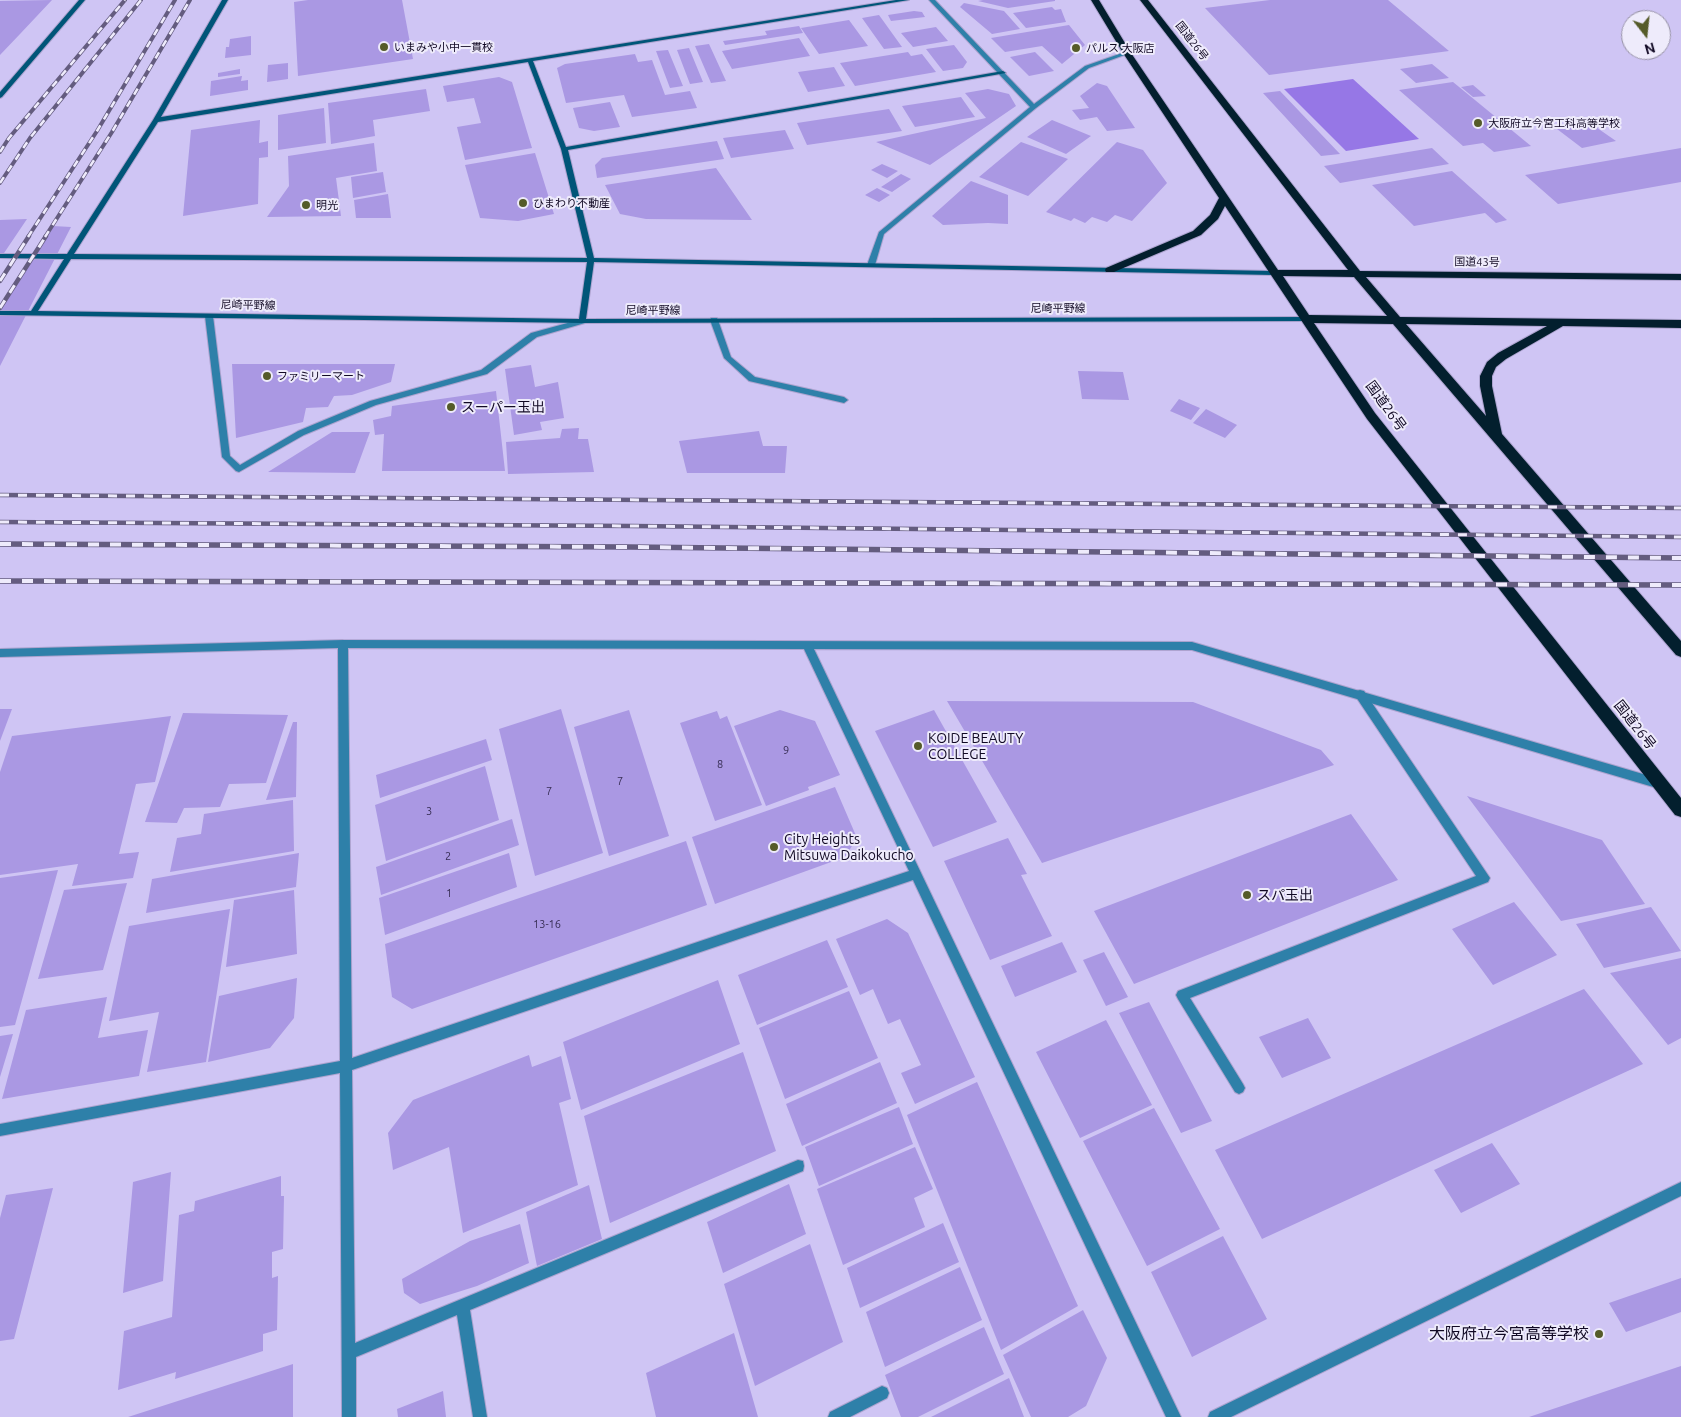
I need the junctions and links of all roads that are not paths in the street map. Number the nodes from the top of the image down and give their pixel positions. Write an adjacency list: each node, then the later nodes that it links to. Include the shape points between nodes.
1 (82, 0): 10 (street)
2 (225, 0): 12 (street)
3 (906, 0): 8 (street)
4 (932, 0): 9 (street)
5 (1095, 0): 7 (highway, 国道26号)
6 (1144, 0): 21 (highway, 国道26号)
7 (1127, 53): 11 (street, via 1087,67); 14 (highway, 国道26号)
8 (530, 60): 12 (street); 13 (street)
9 (1003, 73): 11 (street); 13 (street)
10 (0, 96)
11 (1034, 107): 18 (street, via 881,233)
12 (156, 120): 16 (street)
13 (564, 149): 17 (street)
14 (1224, 198): 19 (highway, via 1214,217 1198,233); 20 (highway, 国道26号)
15 (0, 256): 16 (street)
16 (71, 256): 17 (street); 24 (street)
17 (591, 260): 18 (street); 29 (street)
18 (871, 265): 19 (street)
19 (1110, 270): 20 (street)
20 (1274, 273): 21 (highway, 国道43号); 26 (highway, 国道26号)
21 (1356, 273): 22 (highway, 国道43号); 28 (highway, 国道26号)
22 (1681, 277)
23 (0, 313): 24 (street, 尼崎平野線)
24 (33, 313): 25 (street, 尼崎平野線)
25 (210, 316): 29 (street, 尼崎平野線); 29 (street, via 226,458 239,469 301,433 373,403 484,372 534,335)
26 (1306, 319): 27 (street, 尼崎平野線); 28 (highway); 39 (highway, 国道26号, via 1371,416)
27 (714, 320): 29 (street, 尼崎平野線); 32 (street, via 728,358 752,379)
28 (1396, 320): 30 (highway); 33 (highway, 国道26号)
29 (582, 321)
30 (1560, 322): 31 (highway); 33 (highway, via 1491,365 1486,386)
31 (1681, 324)
32 (844, 400)
33 (1496, 436): 36 (highway, 国道26号)
34 (343, 644): 35 (street); 37 (street); 42 (street)
35 (807, 645): 38 (street, via 1192,646); 41 (street)
36 (1681, 651)
37 (0, 653)
38 (1360, 694): 39 (street); 43 (street, via 1484,878 1182,995)
39 (1661, 784): 40 (highway, 国道26号)
40 (1681, 810)
41 (917, 874): 42 (street); 53 (street)
42 (347, 1066): 44 (street); 48 (street)
43 (1239, 1088)
44 (0, 1130)
45 (798, 1166): 47 (street)
46 (1681, 1189): 54 (street)
47 (462, 1306): 48 (street); 51 (street)
48 (349, 1353): 50 (street)
49 (882, 1393): 52 (street)
50 (349, 1417)
51 (480, 1417)
52 (835, 1417)
53 (1174, 1417)
54 (1215, 1417)

